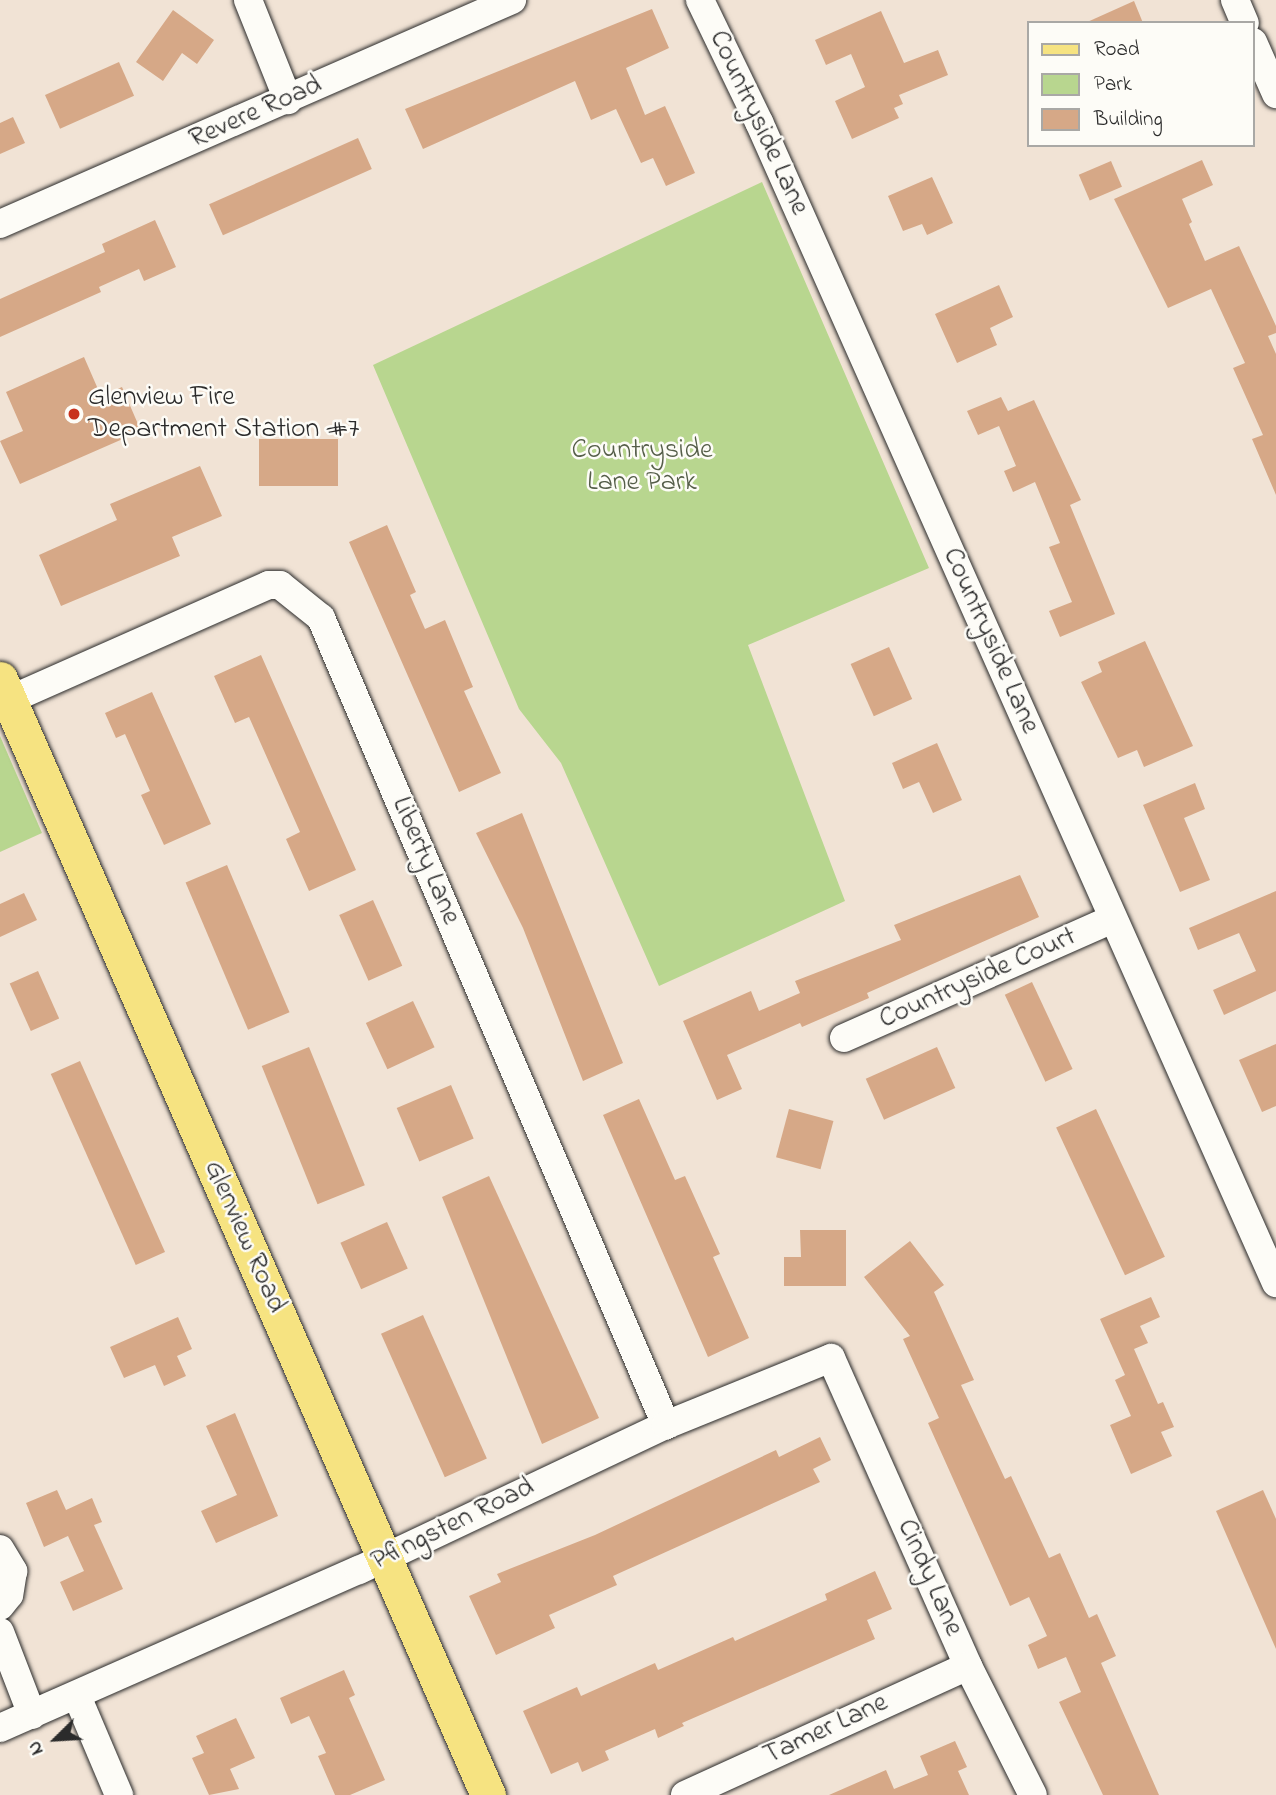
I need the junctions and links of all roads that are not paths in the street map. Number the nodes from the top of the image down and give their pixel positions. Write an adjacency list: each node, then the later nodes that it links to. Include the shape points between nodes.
1 (248, 0): 8 (street)
2 (512, 0): 8 (street, Revere Road)
3 (700, 0): 11 (street, Countryside Lane, via 759,122)
4 (1234, 0): 5 (street)
5 (1244, 21)
6 (1255, 47): 7 (street)
7 (1276, 94)
8 (288, 100): 9 (street, Revere Road)
9 (0, 224)
10 (5, 690): 15 (street, Liberty Lane, via 269,584 280,584 321,618); 17 (main road, Glenview Road)
11 (1113, 919): 12 (street, Countryside Court); 13 (street, Countryside Lane)
12 (844, 1038)
13 (1276, 1283)
14 (831, 1358): 15 (street, Pfingsten Road); 20 (street, Cindy Lane)
15 (666, 1425): 17 (street, Pfingsten Road)
16 (0, 1549): 18 (street, via 13,1571 9,1595)
17 (384, 1557): 21 (street, Pfingsten Road); 25 (main road, Glenview Road)
18 (0, 1606)
19 (0, 1632): 22 (street)
20 (968, 1665): 26 (street, Tamer Lane); 27 (street, Cindy Lane)
21 (77, 1696): 22 (street, Pfingsten Road); 24 (street)
22 (32, 1715): 23 (street, Pfingsten Road)
23 (0, 1728)
24 (119, 1795)
25 (488, 1795)
26 (685, 1795)
27 (1033, 1795)

